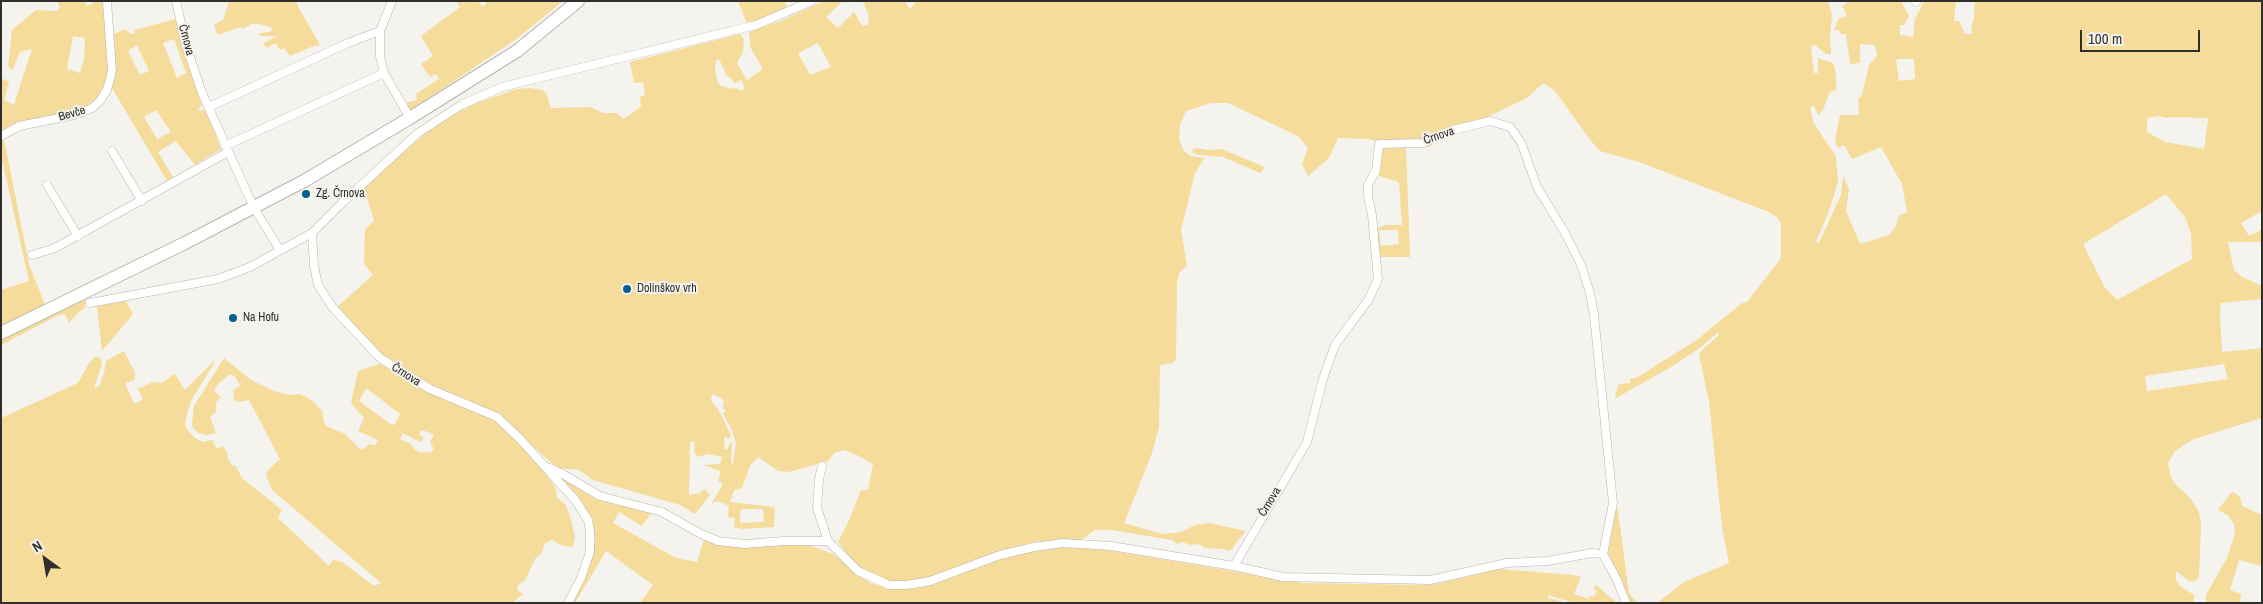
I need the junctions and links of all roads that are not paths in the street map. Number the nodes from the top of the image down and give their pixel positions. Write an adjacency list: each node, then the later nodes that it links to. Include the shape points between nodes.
1 (107, 1): 10 (street, Bevče, via 112,71 100,101 74,115 19,126)
2 (176, 1): 8 (street, Črnova, via 186,44)
3 (392, 1): 6 (street)
4 (578, 1): 9 (main road, via 517,50)
5 (812, 1): 16 (street, via 756,25 502,87 461,105 418,133)
6 (380, 31): 7 (street); 8 (street, via 348,42)
7 (384, 73): 9 (street); 11 (street)
8 (209, 107): 11 (street, Črnova)
9 (410, 118): 15 (main road)
10 (1, 136)
11 (227, 149): 14 (street); 15 (street, Črnova)
12 (112, 151): 14 (street)
13 (47, 185): 17 (street)
14 (142, 201): 17 (street)
15 (254, 208): 18 (street, Črnova); 21 (main road)
16 (312, 233): 18 (street); 23 (street, Črnova, via 318,286 333,308 380,358 430,389 490,413 508,426)
17 (78, 236): 19 (street, via 55,248)
18 (280, 250): 20 (street, via 250,267 218,279)
19 (32, 254)
20 (90, 303)
21 (1, 333)
22 (822, 466): 24 (street, via 817,508)
23 (547, 468): 24 (street, via 600,496 662,512 699,534 718,541 745,544); 27 (street, Črnova, via 576,501 588,520 590,532 587,564)
24 (828, 541): 26 (street, via 858,572 889,585 930,581 1000,555 1063,543 1111,546)
25 (1603, 554): 26 (street, via 1507,563 1430,580 1284,577); 26 (street, Črnova, via 1613,503 1590,293 1581,265 1537,186 1521,142 1510,127 1490,121 1453,130 1423,143 1378,144 1376,170 1368,185 1378,279 1369,298 1335,345 1307,442); 28 (street)
26 (1234, 566)
27 (568, 603)
28 (1626, 603)

